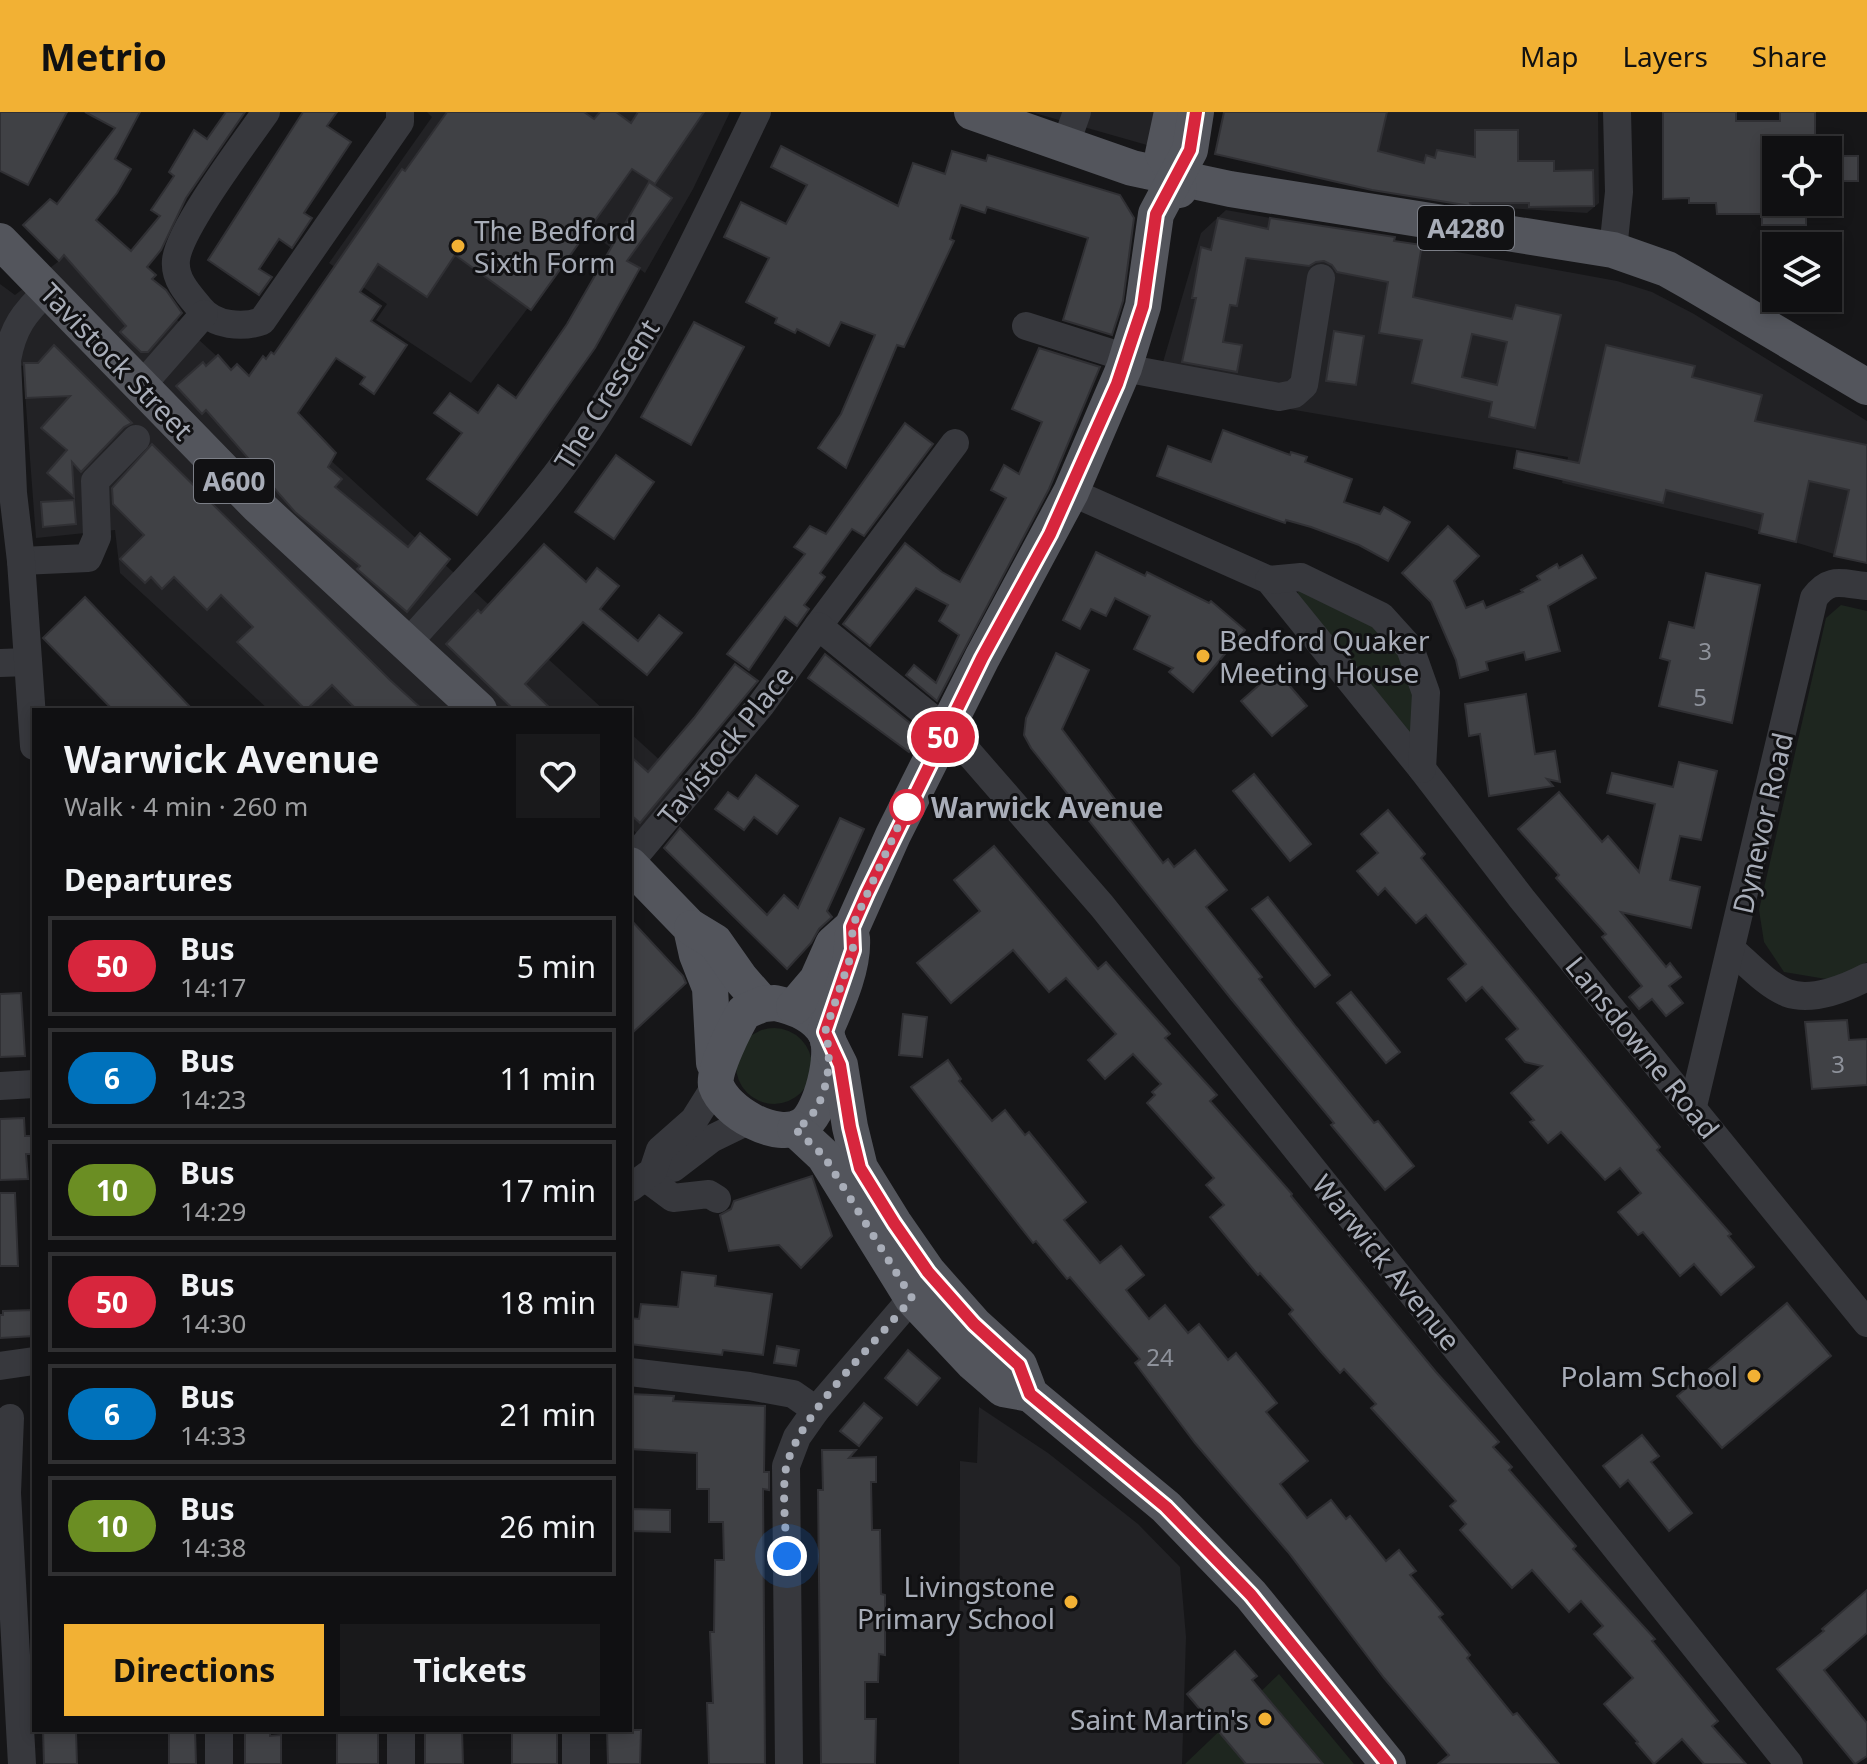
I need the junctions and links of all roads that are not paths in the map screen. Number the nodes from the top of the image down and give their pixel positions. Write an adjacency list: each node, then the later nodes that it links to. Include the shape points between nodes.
1 (266, 112): 15 (street, via 182,237 175,262 180,284)
2 (400, 112): 15 (street, via 400,122 262,321 229,324)
3 (757, 112): 28 (street, The Crescent, via 654,319 592,424 533,504)
4 (972, 112): 9 (main road, A4280)
5 (1077, 112): 9 (street)
6 (1172, 112): 10 (main road, via 1163,154)
7 (1196, 112): 10 (main road, via 1190,150)
8 (1617, 112): 12 (street, via 1619,192)
9 (1065, 146): 10 (main road, A4280)
10 (1177, 177): 12 (main road, A4280); 17 (main road, via 1156,214 1143,306)
11 (0, 241): 14 (main road, Tavistock Street / A600)
12 (1613, 250): 19 (main road, A4280, via 1667,269)
13 (1321, 278): 17 (street, via 1304,385 1294,394 1279,397)
14 (48, 290): 18 (main road, Tavistock Street / A600); 23 (street, via 23,314 11,340)
15 (204, 314): 18 (street)
16 (1026, 326): 17 (street)
17 (1125, 363): 22 (main road)
18 (142, 385): 28 (main road, Tavistock Street / A600, via 257,505)
19 (1867, 387)
20 (136, 439): 24 (street, via 95,481 97,537 88,558)
21 (955, 443): 27 (street, Tavistock Place)
22 (1071, 492): 25 (street, Lansdowne Road); 33 (main road)
23 (7, 493): 24 (street)
24 (21, 561): 29 (street)
25 (1269, 580): 34 (street, Lansdowne Road); 34 (street, Lansdowne Road, via 1301,577 1381,616 1410,648 1426,693)
26 (1867, 586): 39 (street, Dynevor Road, via 1831,583 1814,598)
27 (818, 626): 33 (street); 35 (street, Tavistock Place, via 761,705)
28 (408, 643): 31 (main road, Tavistock Street / A600)
29 (28, 662): 30 (street); 32 (street)
30 (0, 663)
31 (477, 708)
32 (32, 718)
33 (947, 729): 37 (main road); 68 (street, Warwick Avenue, via 1102,906)
34 (1422, 769): 46 (street, Lansdowne Road)
35 (632, 862)
36 (632, 866): 38 (main road)
37 (852, 927): 41 (main road, via 833,944 817,980); 42 (main road, via 853,950)
38 (691, 928): 41 (main road, via 715,942 741,979); 43 (main road, via 710,988)
39 (1732, 950): 40 (street, via 1789,994 1825,994); 46 (street, Dynevor Road)
40 (1867, 977)
41 (778, 1006): 42 (main road, via 812,1018); 43 (main road, via 744,1012)
42 (827, 1036): 48 (main road, via 826,1076 818,1107); 56 (main road, via 840,1065 860,1168 928,1272 1019,1365)
43 (716, 1079): 47 (main road, via 729,1106); 49 (street, via 694,1120 660,1150)
44 (32, 1084): 45 (street)
45 (0, 1086)
46 (1693, 1106): 52 (street, Lansdowne Road)
47 (748, 1121): 48 (main road); 49 (street, via 711,1139 673,1168)
48 (795, 1129): 51 (main road, via 824,1156)
49 (643, 1179): 50 (street, via 673,1198 709,1194)
50 (717, 1199)
51 (912, 1298): 56 (main road, via 1003,1389); 57 (street)
52 (1867, 1323)
53 (32, 1361): 54 (street)
54 (0, 1366)
55 (632, 1372): 57 (street, via 793,1394)
56 (1030, 1394): 67 (main road, via 1177,1518 1251,1595)
57 (816, 1410): 66 (street, via 786,1466)
58 (7, 1432): 62 (street)
59 (219, 1732): 63 (street)
60 (401, 1732): 64 (street)
61 (576, 1732): 65 (street)
62 (22, 1764)
63 (219, 1764)
64 (401, 1764)
65 (576, 1764)
66 (789, 1764)
67 (1388, 1764)
68 (1789, 1764)

